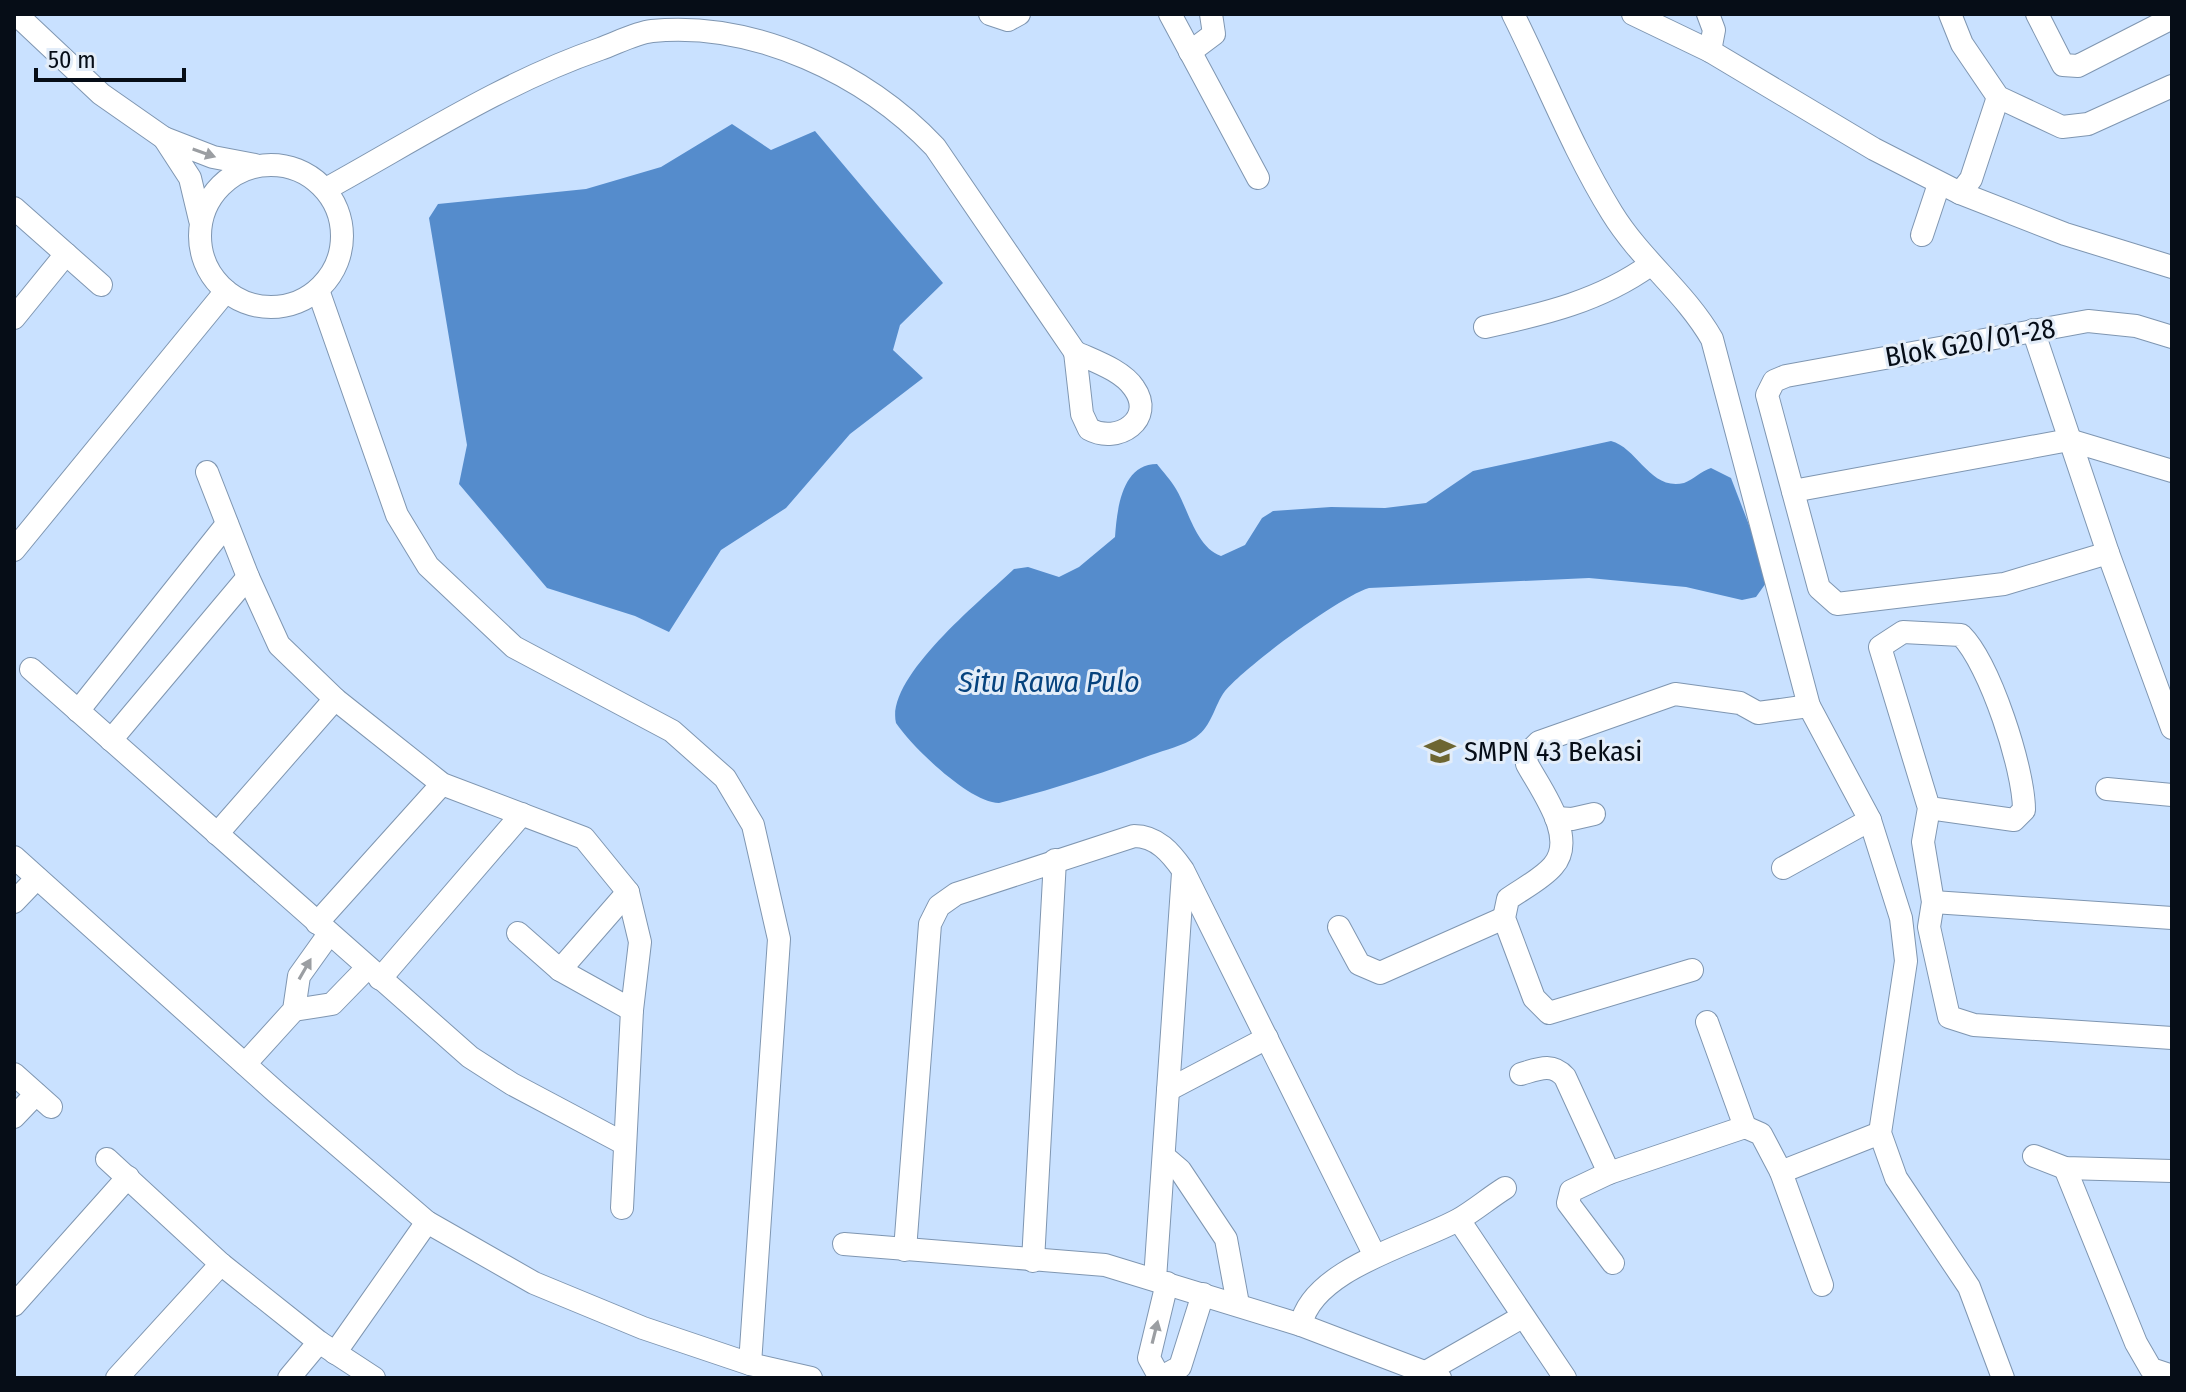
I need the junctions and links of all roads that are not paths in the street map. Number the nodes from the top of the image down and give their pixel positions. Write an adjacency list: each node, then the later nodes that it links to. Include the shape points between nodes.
1 (16, 14): 17 (street, via 101,94)
2 (990, 14): 3 (street, via 1008,20)
3 (1019, 14)
4 (1170, 14): 14 (street)
5 (1211, 14): 14 (street, via 1214,34)
6 (1513, 14): 27 (street, via 1587,170)
7 (1633, 14): 13 (street)
8 (1708, 14): 13 (street, via 1714,30)
9 (1950, 14): 16 (street, via 1962,44)
10 (2037, 14): 11 (street, via 2063,65 2078,66)
11 (2172, 18)
12 (646, 23): 21 (street, via 552,65); 36 (street, via 749,40 821,63 913,123 935,147)
13 (1710, 51): 20 (street)
14 (1190, 52): 19 (street)
15 (2172, 86): 16 (street, via 2077,126 2062,127)
16 (1998, 97): 22 (street, via 1971,179)
17 (164, 138): 18 (street, one-way to 18, via 213,157); 24 (street, via 190,178)
18 (256, 165): 21 (street, via 282,164 306,173); 24 (street, via 231,175 211,194)
19 (1258, 178)
20 (1939, 184): 22 (street); 25 (street)
21 (326, 189): 30 (street, via 343,230 333,273)
22 (1960, 193): 28 (street, via 2065,234)
23 (14, 208): 26 (street)
24 (200, 220): 31 (street, via 200,246 209,271)
25 (1922, 235)
26 (66, 254): 29 (street); 32 (street)
27 (1650, 265): 33 (street, via 1590,299); 47 (street, via 1694,310 1712,339)
28 (2172, 267)
29 (101, 285)
30 (318, 290): 31 (street, via 282,307 262,307); 115 (street, via 397,515 428,566 514,647 672,731 725,778 753,825 779,939)
31 (226, 291): 42 (street)
32 (14, 318)
33 (1485, 327)
34 (2033, 330): 35 (street, Blok G20/01-28, via 2102,320); 37 (street); 40 (street, Blok G20/01-28, via 1786,376 1771,386 1766,401)
35 (2172, 337)
36 (1075, 352)
37 (2069, 440): 38 (street); 40 (street); 43 (street)
38 (2172, 471)
39 (207, 472): 41 (street)
40 (1793, 491): 43 (street, via 1819,588 1841,604 2004,584)
41 (227, 524): 44 (street); 48 (street)
42 (14, 550)
43 (2108, 553): 49 (street)
44 (248, 577): 46 (street, via 279,645); 50 (street)
45 (31, 669): 48 (street)
46 (335, 699): 51 (street); 59 (street)
47 (1809, 706): 57 (street, via 1758,713 1740,703 1675,694 1539,742 1526,755 1527,764); 58 (street)
48 (78, 711): 50 (street)
49 (2171, 720)
50 (111, 740): 59 (street)
51 (442, 784): 55 (street); 71 (street)
52 (2107, 789): 53 (street)
53 (2172, 795)
54 (1929, 808): 54 (street, via 1880,647 1903,632 1961,635 1973,647 2024,787 2024,810 2014,820); 67 (street, via 1923,842)
55 (522, 814): 65 (street, via 584,838); 75 (street)
56 (1594, 814): 57 (street)
57 (1556, 818): 68 (street, via 1562,845 1555,865 1508,899)
58 (1870, 820): 62 (street); 87 (street, via 1901,918 1906,961)
59 (217, 834): 71 (street)
60 (14, 857): 64 (street)
61 (1055, 860): 63 (street, via 1143,836 1173,855); 102 (street, via 950,897 930,924); 104 (street)
62 (1783, 868)
63 (1183, 870): 79 (street); 84 (street)
64 (37, 878): 66 (street); 81 (street)
65 (628, 892): 73 (street); 77 (street, via 640,942)
66 (14, 902)
67 (1933, 902): 69 (street); 80 (street, via 1929,927 1949,1017 1974,1025)
68 (1504, 918): 70 (street, via 1380,973 1359,964); 74 (street, via 1534,998 1549,1013)
69 (2172, 918)
70 (1339, 927)
71 (323, 928): 75 (street); 76 (street, one-way to 71, via 299,976)
72 (518, 933): 73 (street)
73 (560, 970): 77 (street)
74 (1692, 970)
75 (373, 974): 76 (street, via 332,1004); 88 (street, via 490,1071)
76 (294, 1010): 81 (street)
77 (632, 1010): 88 (street)
78 (1707, 1022): 86 (street)
79 (1267, 1038): 84 (street); 103 (street)
80 (2172, 1038)
81 (245, 1064): 100 (street)
82 (14, 1074): 85 (street, via 44,1101)
83 (1521, 1074): 95 (street, via 1545,1067 1560,1071)
84 (1168, 1090): 90 (street)
85 (14, 1117)
86 (1745, 1127): 94 (street, via 1761,1134); 95 (street)
87 (1880, 1133): 94 (street); 124 (street, via 1896,1178 1969,1287)
88 (625, 1144): 98 (street)
89 (2034, 1156): 92 (street)
90 (1166, 1158): 107 (street); 110 (street, via 1180,1170 1226,1239)
91 (107, 1159): 96 (street)
92 (2065, 1168): 93 (street); 117 (street, via 2136,1343 2151,1369)
93 (2172, 1171)
94 (1781, 1172): 108 (street)
95 (1609, 1173): 105 (street, via 1567,1197)
96 (128, 1177): 106 (street); 111 (street)
97 (1505, 1188): 99 (street)
98 (622, 1208)
99 (1459, 1220): 103 (street); 112 (street)
100 (427, 1222): 114 (street); 115 (street, via 534,1283)
101 (844, 1244): 102 (street)
102 (905, 1250): 104 (street)
103 (1375, 1256): 113 (street, via 1320,1291)
104 (1033, 1261): 107 (street, via 1105,1265)
105 (1613, 1263)
106 (221, 1264): 114 (street); 118 (street)
107 (1161, 1281): 109 (street); 122 (street, one-way to 107, via 1149,1358)
108 (1822, 1285)
109 (1203, 1294): 110 (street); 122 (street, via 1180,1367)
110 (1238, 1304): 113 (street)
111 (14, 1305)
112 (1522, 1317): 116 (street); 123 (street)
113 (1301, 1325): 116 (street)
114 (327, 1348): 119 (street); 120 (street)
115 (750, 1364): 121 (street)
116 (1433, 1375)
117 (2172, 1376)
118 (117, 1378)
119 (289, 1378)
120 (374, 1378)
121 (811, 1378)
122 (1160, 1378)
123 (1565, 1378)
124 (2003, 1378)

